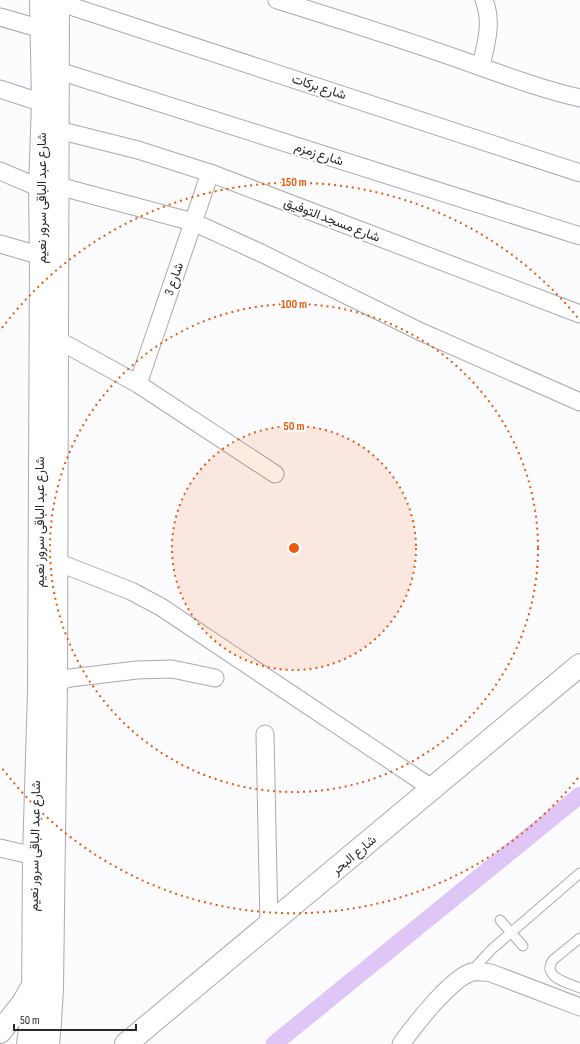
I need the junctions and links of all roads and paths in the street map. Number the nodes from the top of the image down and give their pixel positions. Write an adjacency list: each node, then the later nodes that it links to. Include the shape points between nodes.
1 (277, 0): 6 (street)
2 (484, 0): 6 (street, via 489,25)
3 (53, 1): 5 (street, شارع عبد الباقى سرور نعيم); 14 (street, شارع بركات)
4 (0, 17): 5 (street)
5 (50, 31): 7 (street, شارع عبد الباقى سرور نعيم); 10 (street, شارع عبد الباقى سرور نعيم)
6 (481, 66): 9 (street)
7 (59, 71): 10 (street, شارع عبد الباقى سرور نعيم); 17 (street, شارع زمزم)
8 (0, 89): 10 (street)
9 (580, 98)
10 (51, 106): 11 (street, شارع عبد الباقى سرور نعيم); 15 (street, شارع عبد الباقى سرور نعيم)
11 (58, 130): 13 (street, شارع مسجد التوفيق, via 138,150); 15 (street, شارع عبد الباقى سرور نعيم)
12 (0, 171): 15 (street)
13 (210, 173): 16 (street, شارع 3); 20 (street, شارع مسجد التوفيق)
14 (580, 173)
15 (49, 187): 16 (street); 19 (street, شارع عبد الباقى سرور نعيم)
16 (193, 222): 22 (street, شارع 3); 23 (street, via 419,331)
17 (580, 236)
18 (0, 244): 19 (street)
19 (50, 258): 21 (street, شارع عبد الباقى سرور نعيم); 32 (street, شارع عبد الباقى سرور نعيم)
20 (580, 314)
21 (58, 340): 22 (street); 25 (street, شارع عبد الباقى سرور نعيم)
22 (138, 384): 24 (street)
23 (580, 402)
24 (275, 474)
25 (57, 562): 28 (street, شارع عبد الباقى سرور نعيم); 30 (street, via 131,591 161,607)
26 (580, 665): 30 (street, شارع البحر)
27 (215, 678): 28 (street, via 172,669 137,670)
28 (56, 682): 45 (street, شارع عبد الباقى سرور نعيم, via 52,980)
29 (265, 734): 35 (street)
30 (433, 789): 35 (street, شارع البحر)
31 (0, 848): 32 (street)
32 (34, 856): 40 (street, شارع عبد الباقى سرور نعيم)
33 (580, 873): 36 (lane)
34 (500, 920): 36 (lane)
35 (269, 926): 46 (street, شارع البحر)
36 (511, 932): 38 (lane); 39 (lane, via 484,956)
37 (580, 938): 41 (lane, via 553,960 550,969 554,977)
38 (523, 946)
39 (472, 972): 42 (street, via 491,973); 47 (street, via 463,976 436,1001)
40 (34, 984): 43 (street); 44 (street, شارع عبد الباقى سرور نعيم)
41 (580, 988)
42 (580, 1007)
43 (0, 1032)
44 (28, 1044)
45 (48, 1044)
46 (126, 1044)
47 (401, 1044)

